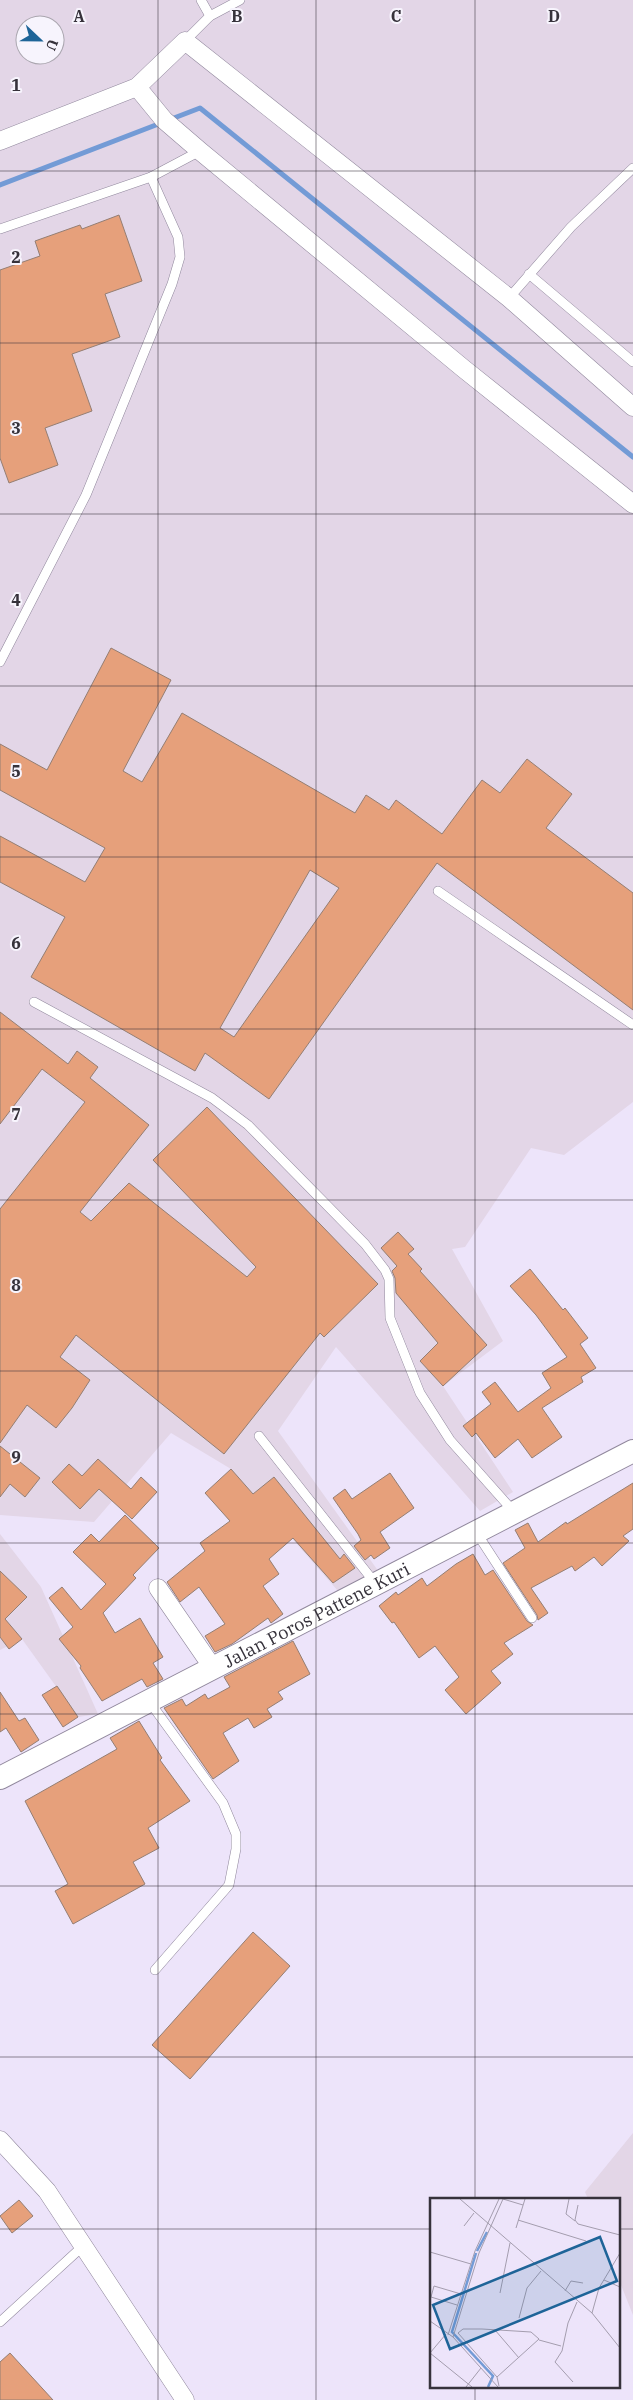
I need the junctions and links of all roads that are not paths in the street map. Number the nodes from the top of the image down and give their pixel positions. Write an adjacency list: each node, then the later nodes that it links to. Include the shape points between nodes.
1 (201, 0): 3 (lane)
2 (240, 0): 3 (lane)
3 (210, 16): 4 (lane)
4 (184, 42): 5 (street); 12 (street)
5 (137, 87): 6 (street); 7 (street, via 159,115)
6 (0, 140)
7 (200, 151): 9 (lane); 15 (street, via 464,370)
8 (633, 168): 11 (lane)
9 (151, 177): 10 (lane); 16 (lane, via 178,237 180,257 172,284 86,495)
10 (0, 229)
11 (529, 274): 12 (lane); 13 (lane)
12 (509, 298): 14 (street)
13 (633, 362)
14 (632, 403)
15 (633, 504)
16 (12, 641): 17 (lane); 18 (lane)
17 (0, 645)
18 (0, 662)
19 (438, 891): 21 (lane)
20 (34, 1002): 24 (lane, via 212,1098 248,1125 365,1244 389,1279 390,1318 420,1392 450,1440)
21 (633, 1025)
22 (259, 1436): 26 (lane)
23 (633, 1451): 24 (street, Jalan Poros Pattene Kuri)
24 (514, 1512): 25 (street, Jalan Poros Pattene Kuri)
25 (476, 1532): 26 (street, Jalan Poros Pattene Kuri); 28 (lane)
26 (375, 1583): 29 (street, Jalan Poros Pattene Kuri)
27 (158, 1588): 29 (street)
28 (532, 1618)
29 (213, 1668): 30 (street, Jalan Poros Pattene Kuri)
30 (149, 1701): 31 (street, Jalan Poros Pattene Kuri); 32 (lane, via 223,1803 236,1834 234,1865 228,1885)
31 (0, 1778)
32 (155, 1970)
33 (0, 2140): 34 (street, via 47,2191)
34 (83, 2246): 35 (lane); 36 (street)
35 (0, 2322)
36 (185, 2400)

